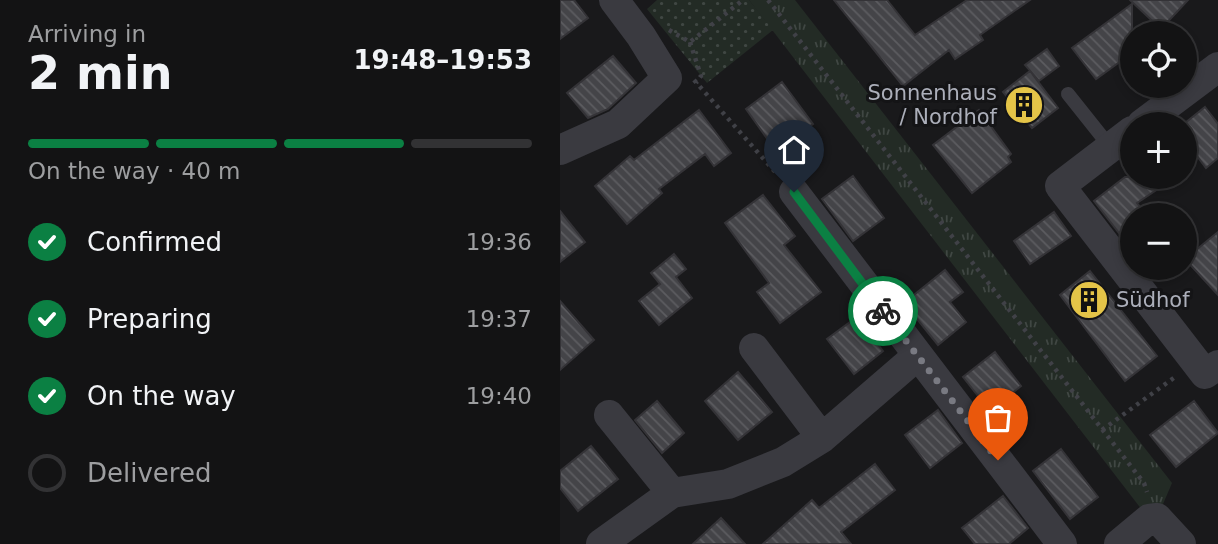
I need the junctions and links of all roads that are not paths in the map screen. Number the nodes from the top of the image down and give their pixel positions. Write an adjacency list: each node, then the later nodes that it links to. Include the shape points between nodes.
1 (614, 0): 7 (street, via 681,81 618,124)
2 (1218, 67): 4 (street)
3 (1068, 94): 5 (lane)
4 (1158, 112)
5 (1120, 139)
6 (1120, 141): 11 (street, via 1060,186)
7 (560, 150)
8 (794, 192): 10 (street)
9 (754, 348): 13 (street)
10 (917, 356): 13 (street); 16 (street)
11 (1207, 363)
12 (609, 415): 14 (street)
13 (822, 438): 14 (street, via 783,462 728,484)
14 (672, 492): 15 (street)
15 (601, 544)
16 (1062, 544)
17 (1119, 544): 18 (street, via 1149,519 1157,518)
18 (1181, 544)

